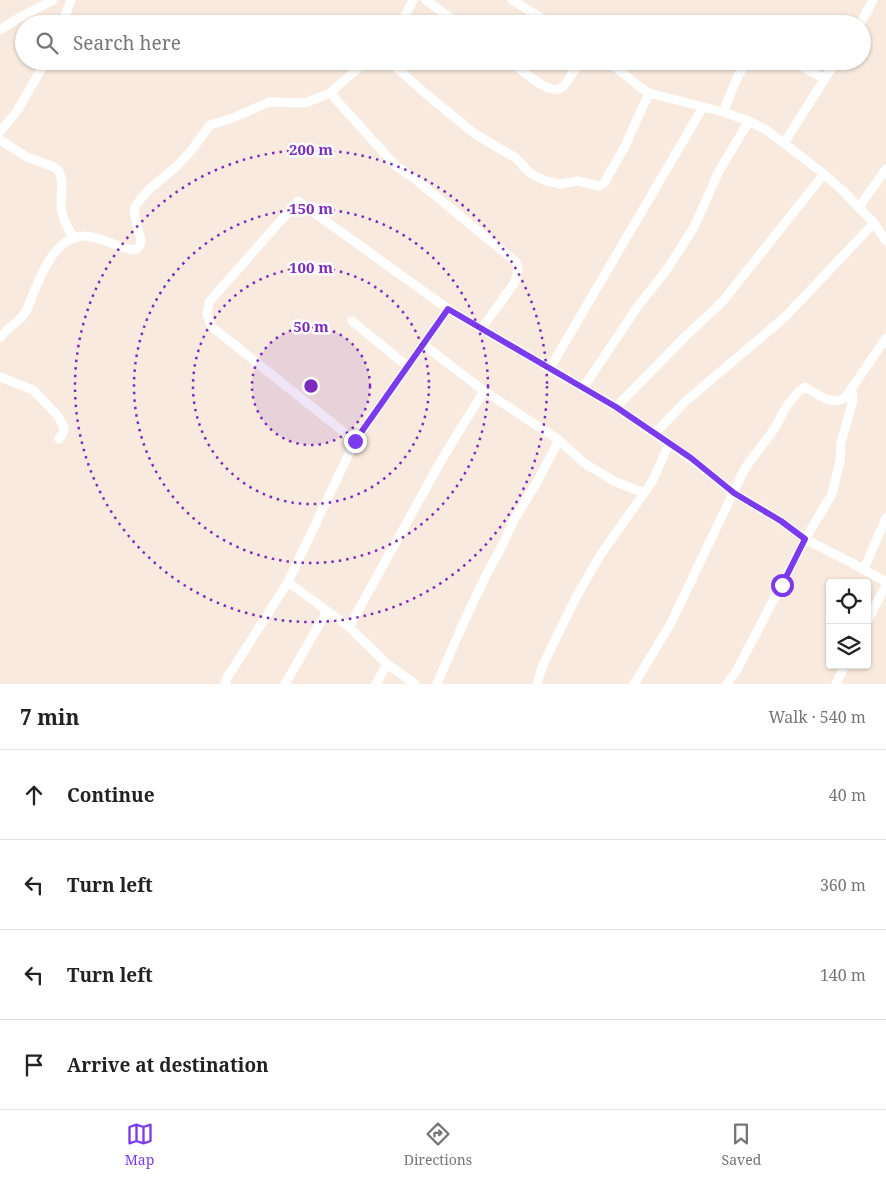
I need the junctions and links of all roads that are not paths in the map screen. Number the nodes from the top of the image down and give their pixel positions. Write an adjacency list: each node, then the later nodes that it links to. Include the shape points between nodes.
1 (53, 0): 7 (street)
2 (71, 0): 8 (street)
3 (413, 0): 9 (street)
4 (426, 0): 10 (street)
5 (512, 0): 11 (street)
6 (874, 0): 12 (street)
7 (25, 15)
8 (65, 15)
9 (406, 15)
10 (447, 15)
11 (536, 15)
12 (865, 15)
13 (15, 20): 14 (street)
14 (0, 30)
15 (41, 70): 30 (street, via 17,111)
16 (356, 70): 25 (street)
17 (399, 70): 26 (street, via 475,134 516,158 531,174 561,184 578,181 599,186 604,183)
18 (522, 70): 19 (street, via 547,89 555,90 562,87)
19 (574, 70)
20 (619, 70): 26 (street)
21 (742, 70): 28 (street)
22 (808, 70): 24 (street)
23 (830, 70): 24 (street)
24 (825, 79): 32 (street)
25 (330, 92): 37 (street, via 305,103 269,102 210,124 191,151 136,205 134,212 141,241 136,250 93,237); 41 (street, via 396,166 516,262 515,282)
26 (649, 93): 27 (street)
27 (702, 107): 28 (street); 46 (street)
28 (723, 112): 29 (street)
29 (749, 121): 32 (street); 48 (street, via 719,171 694,227)
30 (0, 132)
31 (0, 140): 37 (street, via 59,171 62,209)
32 (784, 143): 34 (street)
33 (886, 169): 35 (street)
34 (824, 174): 35 (street); 51 (street, via 723,301)
35 (859, 207): 36 (street)
36 (874, 224): 38 (street); 52 (street, via 785,317 687,400)
37 (70, 236): 42 (street, via 48,264 24,315)
38 (886, 241)
39 (448, 309): 41 (street); 44 (street); 55 (street, via 298,201 209,302 207,316 212,326)
40 (352, 321): 45 (street)
41 (482, 328): 46 (street)
42 (0, 338)
43 (886, 338): 49 (street)
44 (424, 345): 45 (street); 50 (street)
45 (407, 366): 55 (street)
46 (550, 368): 48 (street)
47 (0, 377): 53 (street, via 33,390 58,416 64,427)
48 (583, 388): 51 (street)
49 (852, 389): 58 (street, via 845,398 835,402 805,387 799,391 751,458); 60 (street, via 853,400 832,494)
50 (484, 391): 54 (street); 66 (street, via 442,459)
51 (616, 407): 52 (street)
52 (654, 434): 56 (street)
53 (60, 439)
54 (559, 440): 57 (street, via 584,463 614,481); 73 (street, via 486,575)
55 (355, 441): 62 (street)
56 (669, 444): 57 (street); 58 (street)
57 (644, 493): 74 (street, via 574,599)
58 (734, 493): 60 (street); 75 (street, via 671,623)
59 (886, 518): 61 (street)
60 (805, 539): 61 (street); 76 (street)
61 (864, 570): 63 (street)
62 (288, 582): 64 (street); 69 (street)
63 (886, 584): 65 (street)
64 (327, 611): 66 (street); 70 (street)
65 (871, 614)
66 (349, 626): 67 (street)
67 (386, 664): 71 (street); 72 (street)
68 (843, 669): 77 (street)
69 (226, 684)
70 (285, 684)
71 (376, 684)
72 (415, 684)
73 (437, 684)
74 (537, 684)
75 (634, 684)
76 (727, 684)
77 (836, 684)

